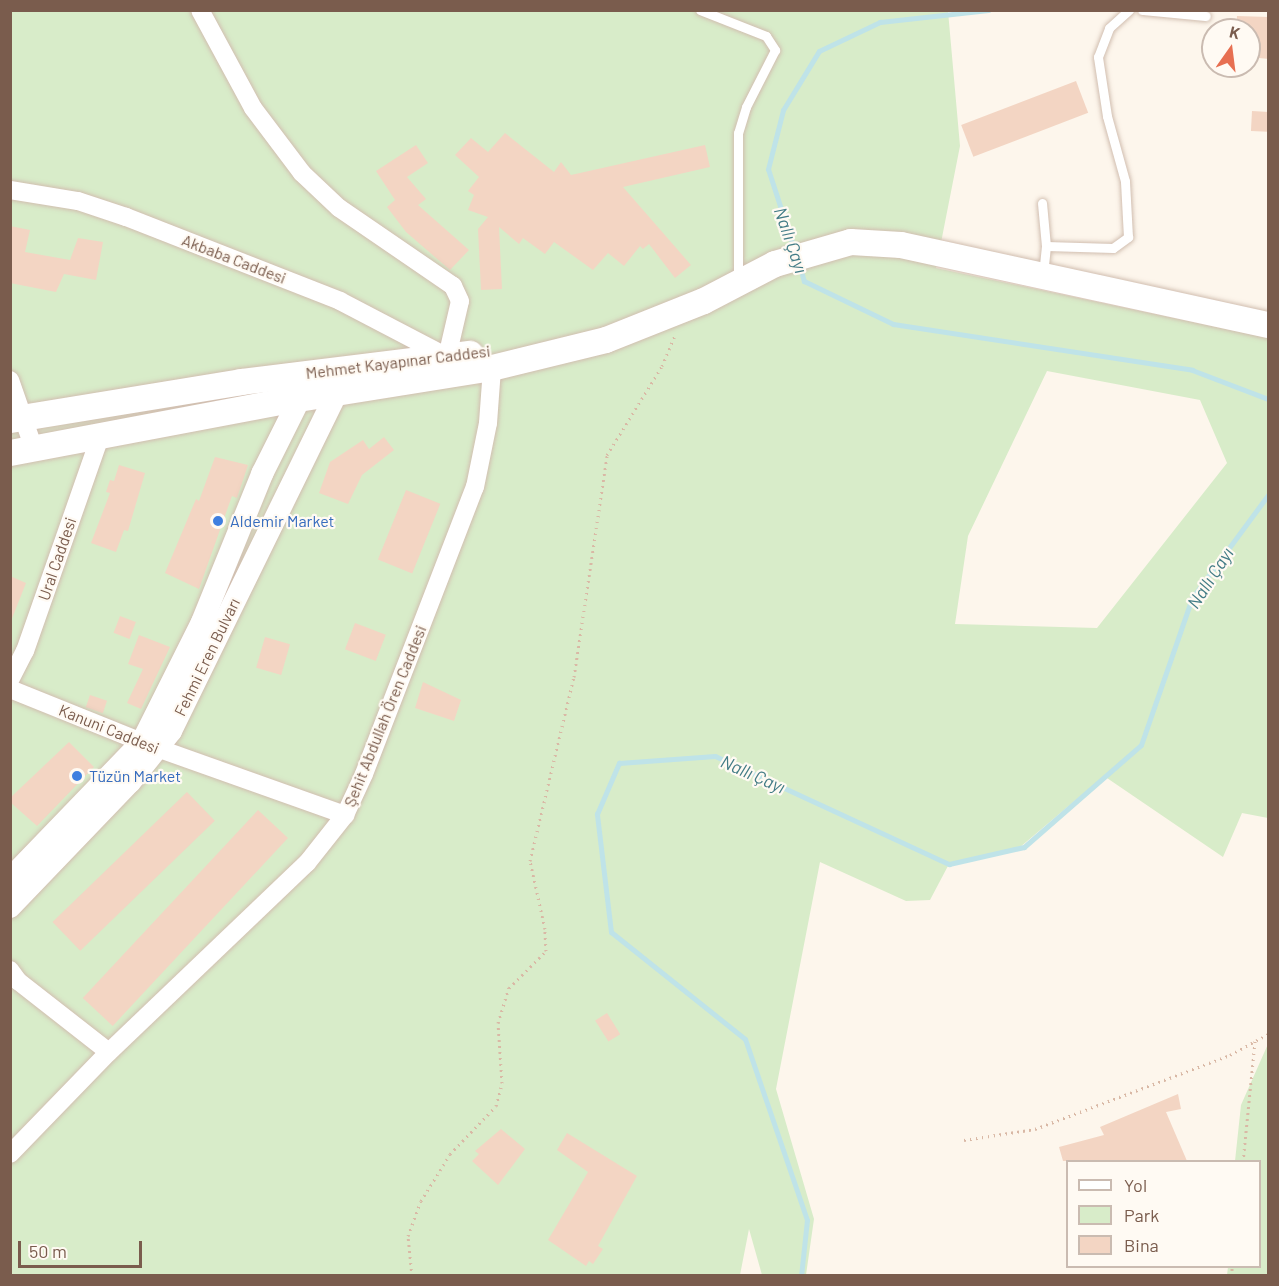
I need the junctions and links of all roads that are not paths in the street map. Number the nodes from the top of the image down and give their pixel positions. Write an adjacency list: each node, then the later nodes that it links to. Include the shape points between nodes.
1 (200, 10): 13 (street, via 253,108 302,173 339,208 453,285 460,301)
2 (700, 10): 11 (lane, via 766,36 775,50 746,107 738,134)
3 (1129, 10): 8 (lane, via 1109,28 1098,57 1107,116 1125,181 1128,237 1113,248)
4 (1142, 10): 5 (lane)
5 (1206, 16)
6 (10, 190): 13 (street, Akbaba Caddesi, via 78,201 126,217 340,301)
7 (1042, 203): 8 (lane)
8 (1046, 246): 10 (lane)
9 (775, 264): 10 (main road, via 851,242 901,245); 11 (main road, Mehmet Kayapınar Caddesi); 14 (main road, via 672,314 606,340)
10 (1043, 276): 12 (main road)
11 (738, 277): 13 (main road, Mehmet Kayapınar Caddesi, via 584,329)
12 (1269, 325)
13 (447, 357): 17 (main road, Mehmet Kayapınar Caddesi)
14 (492, 368): 17 (main road); 25 (street, Şehit Abdullah Ören Caddesi, via 489,423 475,487)
15 (309, 374): 17 (main road, Mehmet Kayapınar Caddesi); 18 (street, Fehmi Eren Bulvarı); 19 (main road, Mehmet Kayapınar Caddesi)
16 (10, 380): 19 (street)
17 (343, 381): 18 (main road, Mehmet Kayapınar Caddesi); 24 (street, Fehmi Eren Bulvarı, via 171,731)
18 (303, 398): 20 (main road, Mehmet Kayapınar Caddesi); 24 (street, Fehmi Eren Bulvarı, via 262,474)
19 (18, 418): 21 (street)
20 (100, 437): 21 (main road, Mehmet Kayapınar Caddesi); 22 (street, Ural Caddesi, via 25,651)
21 (22, 451)
22 (10, 680)
23 (10, 689): 24 (street, Kanuni Caddesi)
24 (149, 745): 25 (street, Kanuni Caddesi); 26 (street, Fehmi Eren Bulvarı); 27 (street, Fehmi Eren Bulvarı, via 34,886)
25 (345, 815): 29 (street, Şehit Abdullah Ören Caddesi, via 307,863)
26 (10, 879)
27 (10, 907)
28 (10, 970): 29 (street, via 18,981)
29 (109, 1052): 30 (street, Şehit Abdullah Ören Caddesi)
30 (10, 1154)

